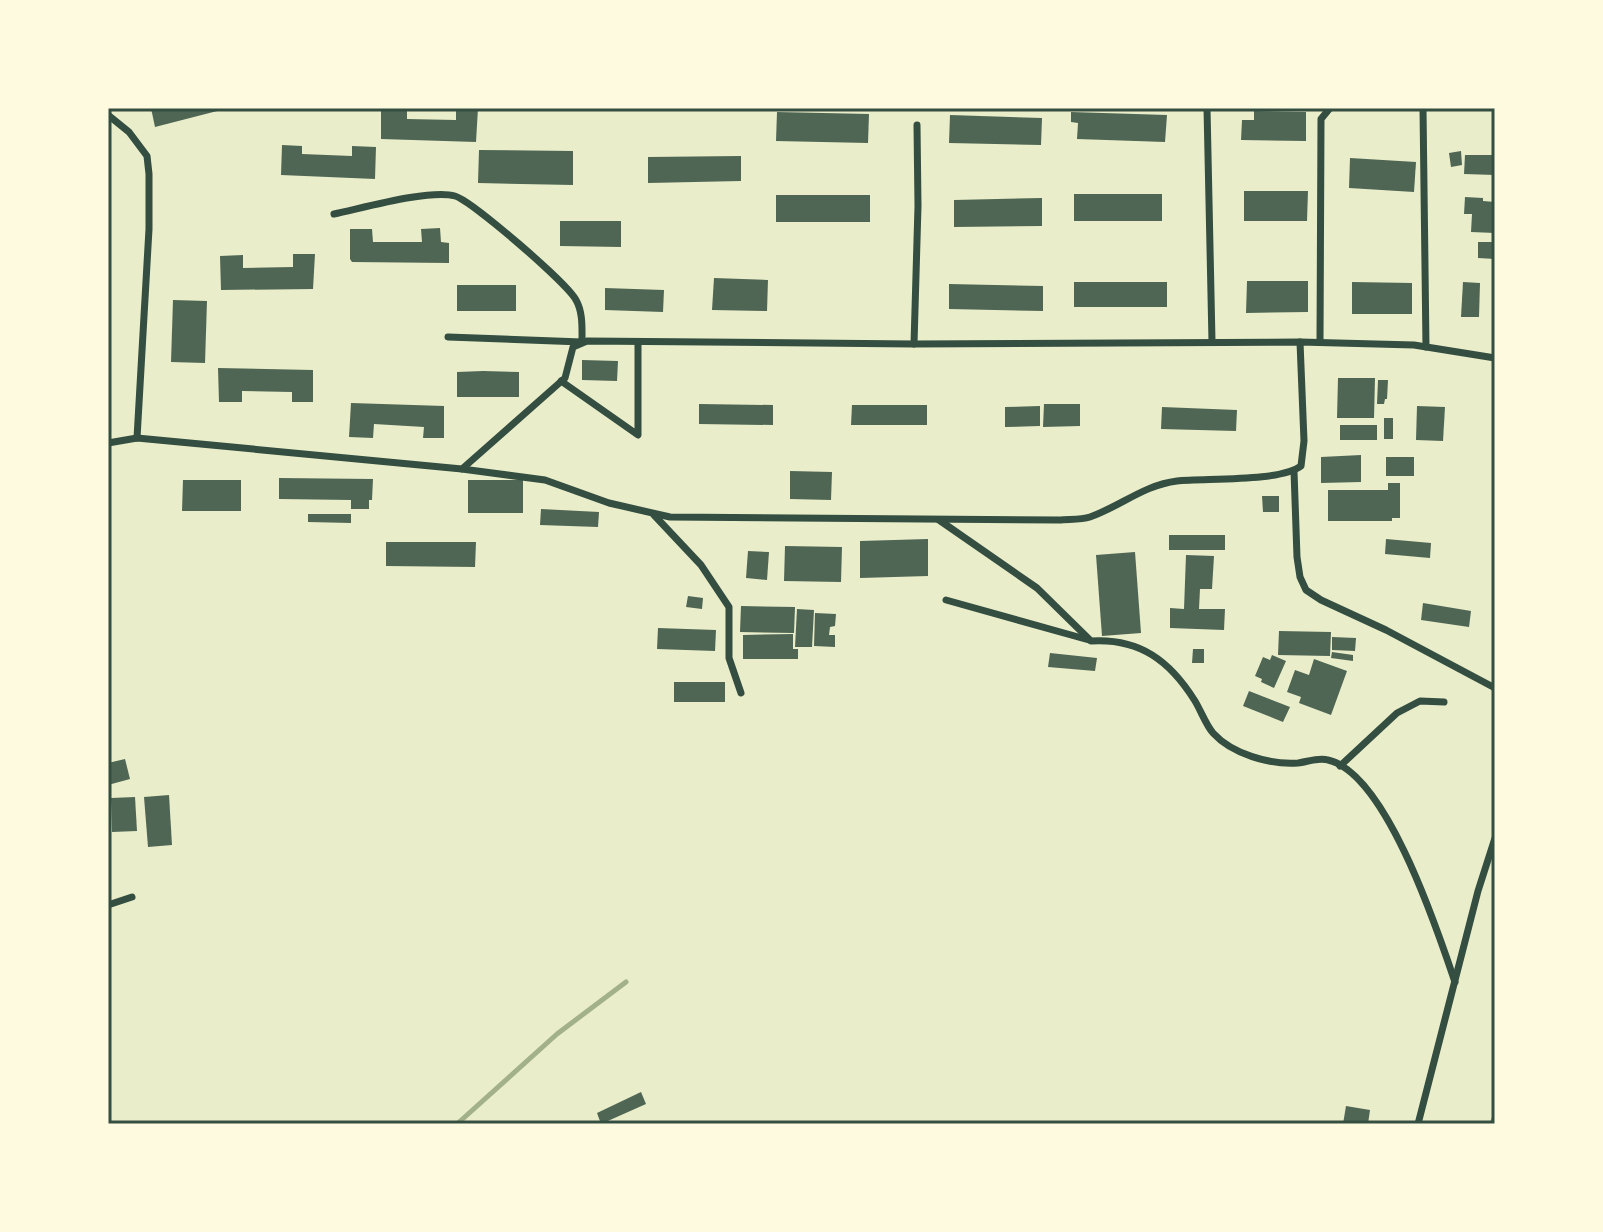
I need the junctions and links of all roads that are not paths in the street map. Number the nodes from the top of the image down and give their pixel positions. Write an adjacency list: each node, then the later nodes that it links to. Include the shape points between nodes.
1 (1207, 108): 8 (street)
2 (1330, 108): 12 (street, via 1321,119)
3 (1423, 108): 14 (street)
4 (108, 115): 17 (street, via 147,156 149,174)
5 (917, 125): 13 (street)
6 (334, 214): 9 (street, via 432,195 458,196 568,289 581,313)
7 (448, 337): 9 (street)
8 (1212, 341): 11 (street); 13 (street)
9 (582, 342): 10 (street); 16 (street, via 573,347)
10 (638, 342): 13 (street); 16 (street, via 638,435)
11 (1300, 342): 12 (street); 20 (street, via 1304,441 1301,466)
12 (1320, 342): 14 (street)
13 (914, 344)
14 (1426, 347): 15 (street)
15 (1495, 358)
16 (561, 381): 19 (street)
17 (137, 438): 18 (street); 19 (street)
18 (108, 443)
19 (462, 469): 21 (street, via 545,480)
20 (1294, 471): 22 (street, via 1147,488 1089,518); 25 (street, via 1297,557 1306,590)
21 (652, 513): 22 (street); 26 (street, via 701,565 729,607 729,658)
22 (938, 519): 24 (street, via 1037,588)
23 (946, 600): 24 (street)
24 (1091, 641): 28 (street, via 1138,645 1175,673 1213,733 1233,748 1267,761 1327,759)
25 (1495, 688)
26 (741, 693)
27 (1444, 702): 28 (street, via 1420,701 1397,713)
28 (1340, 766): 32 (street, via 1354,773 1384,812)
29 (1495, 838): 32 (street)
30 (132, 897): 31 (street)
31 (108, 905)
32 (1455, 982): 33 (street)
33 (1418, 1124)

